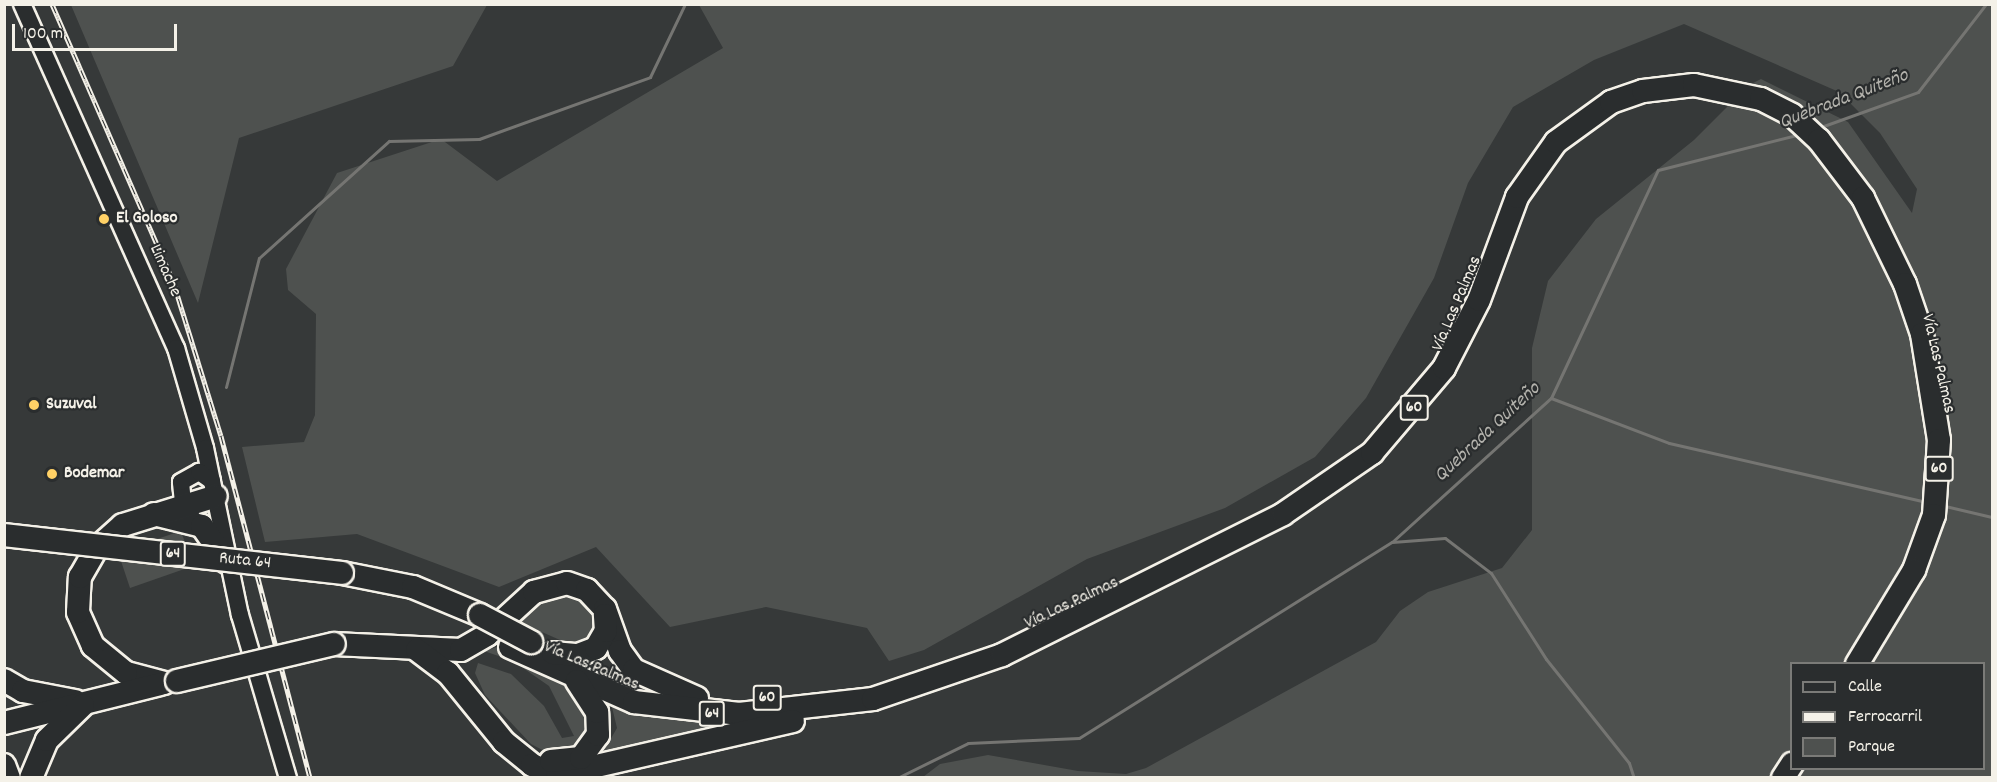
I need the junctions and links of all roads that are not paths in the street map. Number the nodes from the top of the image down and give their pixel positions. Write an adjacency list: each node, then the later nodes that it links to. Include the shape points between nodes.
1 (22, 4): 4 (main road, Limache, via 176,348)
2 (1798, 111): 3 (highway, Vía Las Palmas / 60, via 1859,168); 22 (highway, Vía Las Palmas / 60, via 1759,82 1709,70 1641,75 1593,95 1551,126 1514,175 1460,310 1423,376 1383,426 1324,475 1201,542 941,664 836,691); 24 (highway, Vía Las Palmas / 60, via 1745,93 1694,85 1643,91 1596,110 1556,142 1526,182 1479,300 1444,368 1396,430 1348,473 1283,514 1002,655 931,683)
3 (1897, 254): 17 (highway, Vía Las Palmas / 60, via 1933,385 1938,496 1914,570); 18 (highway, Vía Las Palmas / 60, via 1925,308 1945,380 1951,499 1930,568)
4 (214, 488): 5 (highway); 10 (main road, Limache, via 214,510); 26 (main road, Limache, via 224,510 263,658)
5 (183, 502): 6 (highway); 7 (main road)
6 (150, 514): 7 (highway); 21 (highway, via 123,525 96,549 80,577 77,603 84,630 100,654 126,673)
7 (197, 523): 10 (highway)
8 (4, 535): 11 (highway, Ruta 64 / 64, bridge)
9 (4, 550): 11 (highway, Ruta 64 / 64)
10 (227, 562): 26 (main road, Limache)
11 (341, 580): 13 (highway, Ruta 64 / 64, via 407,600)
12 (602, 605): 13 (highway, via 581,587 548,585); 16 (highway, via 606,632 596,648 578,655); 22 (highway, via 634,670)
13 (467, 635): 14 (highway, Vía Las Palmas / 64, bridge); 15 (highway); 20 (highway, via 466,673 482,703 527,749 560,762 586,753 598,735 597,712)
14 (520, 644): 16 (highway, Vía Las Palmas / 64); 20 (highway, Vía Las Palmas / 64)
15 (417, 650): 21 (highway, bridge, via 334,644); 24 (highway, via 448,673 504,742 532,765 557,775 734,736)
16 (553, 653): 22 (highway, Vía Las Palmas / 64, via 626,685)
17 (1858, 662)
18 (1873, 662)
19 (4, 680): 23 (highway, via 32,694)
20 (576, 680): 24 (highway, Vía Las Palmas / 64, via 634,702 692,712 767,713)
21 (171, 682): 23 (highway)
22 (697, 698)
23 (86, 703): 25 (highway); 29 (highway, via 47,740)
24 (853, 703)
25 (4, 723)
26 (283, 756): 30 (main road, Limache)
27 (4, 765): 28 (highway)
28 (9, 777)
29 (31, 777)
30 (288, 777)

